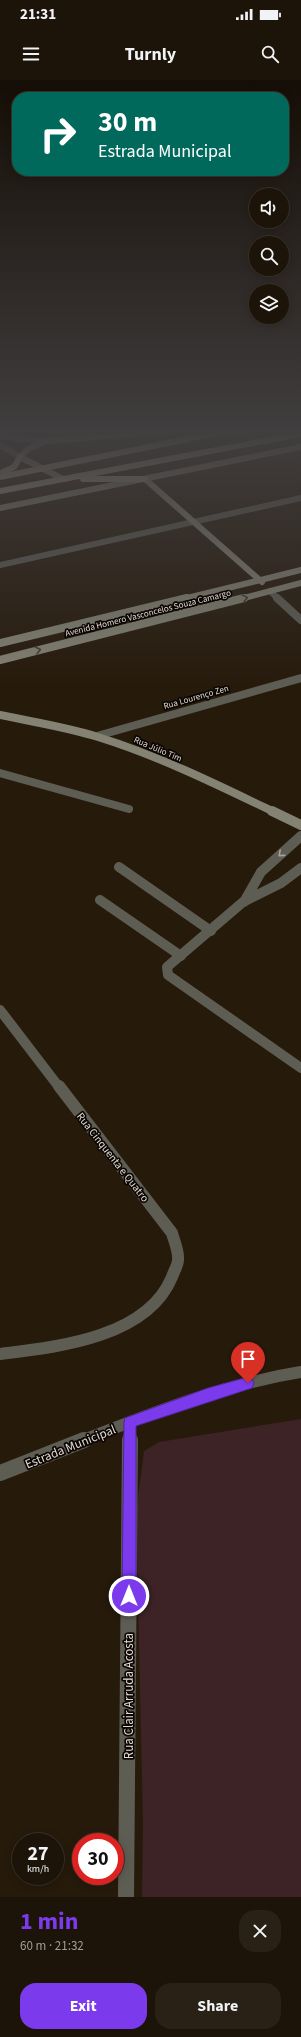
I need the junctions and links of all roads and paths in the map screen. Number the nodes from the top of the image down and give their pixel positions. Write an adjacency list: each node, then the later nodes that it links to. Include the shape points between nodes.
1 (188, 517): 3 (main road)
2 (213, 517): 3 (street)
3 (193, 521): 4 (street); 6 (main road)
4 (0, 565)
5 (301, 570): 6 (main road, Avenida Homero Vasconcelos Souza Camargo)
6 (259, 580): 8 (main road); 10 (main road, Avenida Homero Vasconcelos Souza Camargo)
7 (301, 583): 8 (main road, Avenida Homero Vasconcelos Souza Camargo)
8 (270, 591): 9 (street); 11 (main road, Avenida Homero Vasconcelos Souza Camargo, one-way to 8)
9 (301, 620)
10 (0, 643)
11 (0, 660)
12 (301, 678): 14 (street, Rua Lourenço Zen)
13 (0, 715): 14 (main road, Rua Júlio Tim)
14 (97, 736): 17 (main road, Rua Júlio Tim, via 157,758)
15 (0, 773): 16 (street)
16 (129, 809)
17 (301, 825)
18 (301, 836): 22 (street, one-way to 22, via 260,872)
19 (119, 867): 23 (street)
20 (301, 868): 22 (street, via 281,883)
21 (100, 900): 24 (street)
22 (243, 902): 23 (street)
23 (211, 931): 24 (street)
24 (181, 956): 26 (street, via 167,968 168,975)
25 (0, 1010): 27 (street, Rua Cinquenta e Quatro, via 172,1233 178,1261 166,1290 147,1312 99,1336 48,1349)
26 (301, 1068)
27 (0, 1354)
28 (301, 1372): 29 (street, Estrada Municipal, via 274,1376 208,1394)
29 (130, 1422): 30 (street, Estrada Municipal); 31 (street, Rua Clair Arruda Acosta)
30 (0, 1473)
31 (126, 1897)

